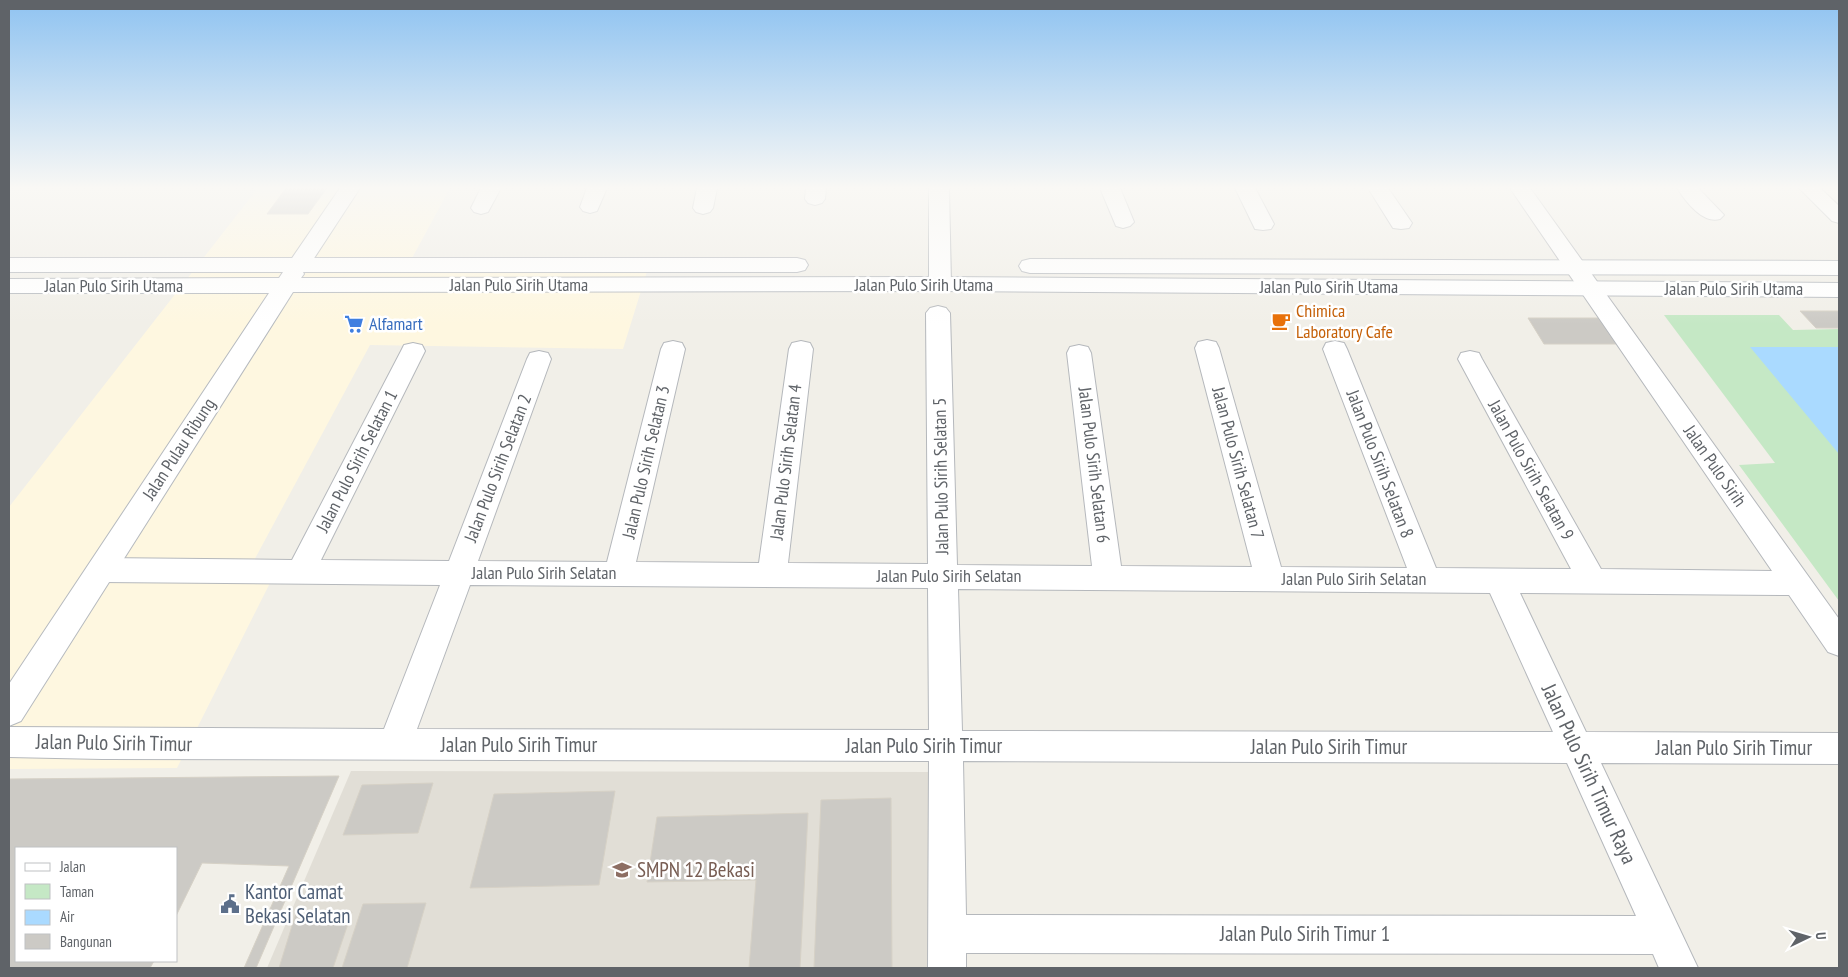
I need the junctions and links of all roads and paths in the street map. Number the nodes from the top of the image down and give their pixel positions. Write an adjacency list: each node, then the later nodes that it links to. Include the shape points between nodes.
1 (320, 234): 8 (street, Jalan Pulau Ribung)
2 (940, 234): 9 (street)
3 (1552, 234): 10 (street, Jalan Pulo Sirih)
4 (9, 265): 5 (street, Jalan Pulo Sirih Utama)
5 (194, 266): 8 (street, Jalan Pulo Sirih Utama); 12 (street)
6 (402, 266): 8 (street, Jalan Pulo Sirih Utama); 9 (street, Jalan Pulo Sirih Utama); 13 (street)
7 (1839, 268): 10 (street, Jalan Pulo Sirih Utama)
8 (292, 275): 12 (street, Jalan Pulo Sirih Utama); 13 (street, Jalan Pulo Sirih Utama); 24 (street, Jalan Pulau Ribung)
9 (940, 275): 10 (street, Jalan Pulo Sirih Utama); 13 (street, Jalan Pulo Sirih Utama)
10 (1583, 278): 14 (street, Jalan Pulo Sirih Utama); 35 (street, Jalan Pulo Sirih)
11 (9, 286): 12 (street, Jalan Pulo Sirih Utama)
12 (178, 286)
13 (390, 286)
14 (1839, 290)
15 (938, 313): 29 (street, Jalan Pulo Sirih Selatan 5)
16 (1207, 348): 31 (street, Jalan Pulo Sirih Selatan 7)
17 (673, 349): 27 (street, Jalan Pulo Sirih Selatan 3)
18 (800, 349): 28 (street, Jalan Pulo Sirih Selatan 4)
19 (1335, 349): 32 (street, Jalan Pulo Sirih Selatan 8)
20 (413, 350): 25 (street, Jalan Pulo Sirih Selatan 1)
21 (1080, 353): 30 (street, Jalan Pulo Sirih Selatan 6)
22 (1470, 359): 34 (street, Jalan Pulo Sirih Selatan 9)
23 (539, 360): 26 (street, Jalan Pulo Sirih Selatan 2)
24 (100, 570): 25 (street, Jalan Pulo Sirih Selatan); 37 (street, Jalan Pulau Ribung)
25 (300, 572): 26 (street, Jalan Pulo Sirih Selatan)
26 (459, 573): 27 (street, Jalan Pulo Sirih Selatan); 39 (street, Jalan Pulo Sirih Selatan 2)
27 (619, 574): 28 (street, Jalan Pulo Sirih Selatan)
28 (772, 575): 29 (street, Jalan Pulo Sirih Selatan)
29 (943, 576): 30 (street, Jalan Pulo Sirih Selatan); 40 (street, Jalan Pulo Sirih Selatan 5)
30 (1108, 577): 31 (street, Jalan Pulo Sirih Selatan)
31 (1270, 579): 32 (street, Jalan Pulo Sirih Selatan)
32 (1426, 580): 33 (street, Jalan Pulo Sirih Selatan)
33 (1499, 580): 34 (street, Jalan Pulo Sirih Selatan); 41 (street, Jalan Pulo Sirih Timur Raya)
34 (1592, 581): 35 (street, Jalan Pulo Sirih Selatan)
35 (1797, 582): 36 (street, Jalan Pulo Sirih)
36 (1839, 643)
37 (9, 711)
38 (9, 742): 39 (street, Jalan Pulo Sirih Timur)
39 (395, 745): 40 (street, Jalan Pulo Sirih Timur)
40 (946, 746): 41 (street, Jalan Pulo Sirih Timur); 44 (street, Jalan Pulo Sirih Selatan 5)
41 (1577, 747): 42 (street, Jalan Pulo Sirih Timur); 43 (street, Jalan Pulo Sirih Timur Raya)
42 (1838, 750)
43 (1664, 935): 44 (street, Jalan Pulo Sirih Timur 1); 45 (street, Jalan Pulo Sirih Timur Raya)
44 (946, 951)
45 (1679, 968)

